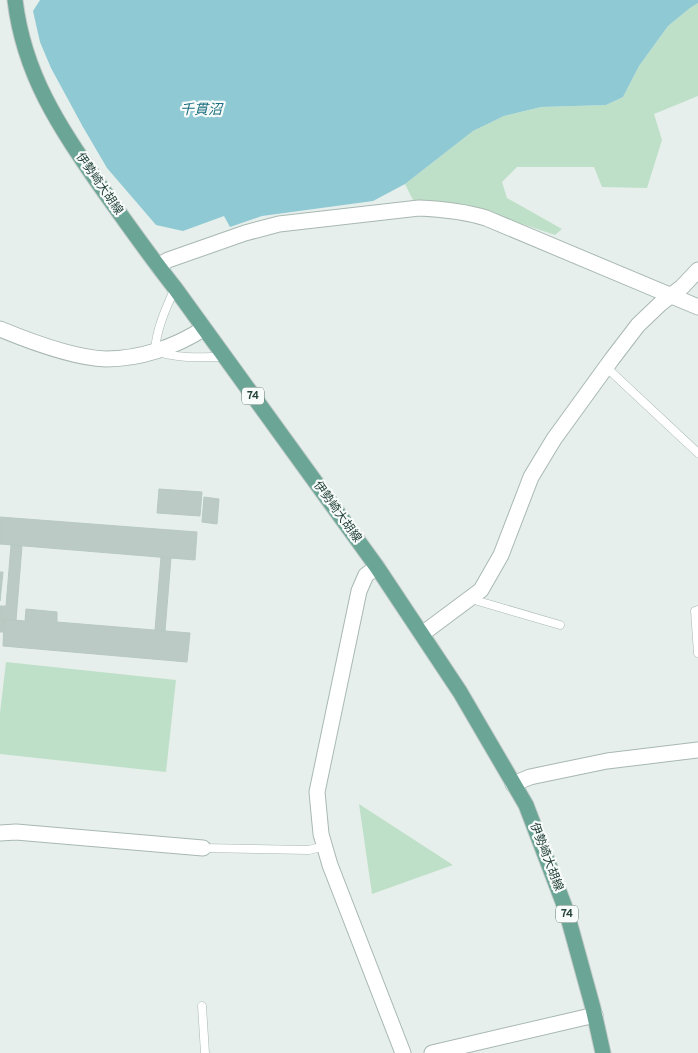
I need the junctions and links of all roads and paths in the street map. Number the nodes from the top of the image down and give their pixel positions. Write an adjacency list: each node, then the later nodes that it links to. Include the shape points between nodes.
1 (15, 0): 2 (main road, 伊勢崎大胡線 / 74, via 25,52 50,108 76,151)
2 (158, 266): 4 (main road, 伊勢崎大胡線 / 74); 5 (street, via 228,239 279,224 419,208 441,209 486,218)
3 (698, 270): 5 (street)
4 (175, 288): 8 (main road, 伊勢崎大胡線 / 74); 9 (lane, via 157,337)
5 (670, 296): 6 (street); 11 (street, via 638,325)
6 (698, 308)
7 (0, 329): 9 (street, via 34,343 99,358 125,358)
8 (203, 329): 9 (street); 10 (main road, 伊勢崎大胡線 / 74)
9 (156, 352): 10 (lane, via 179,357)
10 (225, 357): 13 (main road, 伊勢崎大胡線 / 74)
11 (606, 367): 12 (lane); 14 (street, via 531,477 493,572)
12 (698, 453)
13 (377, 567): 17 (main road, 伊勢崎大胡線 / 74); 22 (street, via 366,576 358,592 317,792)
14 (471, 599): 16 (lane); 17 (street)
15 (698, 610): 18 (lane, via 695,611)
16 (560, 625)
17 (422, 634): 20 (main road, 伊勢崎大胡線 / 74)
18 (698, 653)
19 (698, 750): 20 (street, via 607,761)
20 (513, 784): 25 (main road, 伊勢崎大胡線 / 74, via 526,805 566,910)
21 (0, 833): 23 (street)
22 (325, 846): 23 (lane, via 309,850); 27 (street)
23 (203, 848)
24 (202, 1006): 26 (lane)
25 (595, 1015): 28 (street); 29 (main road, 伊勢崎大胡線 / 74)
26 (205, 1053)
27 (403, 1053)
28 (432, 1053)
29 (603, 1053)

